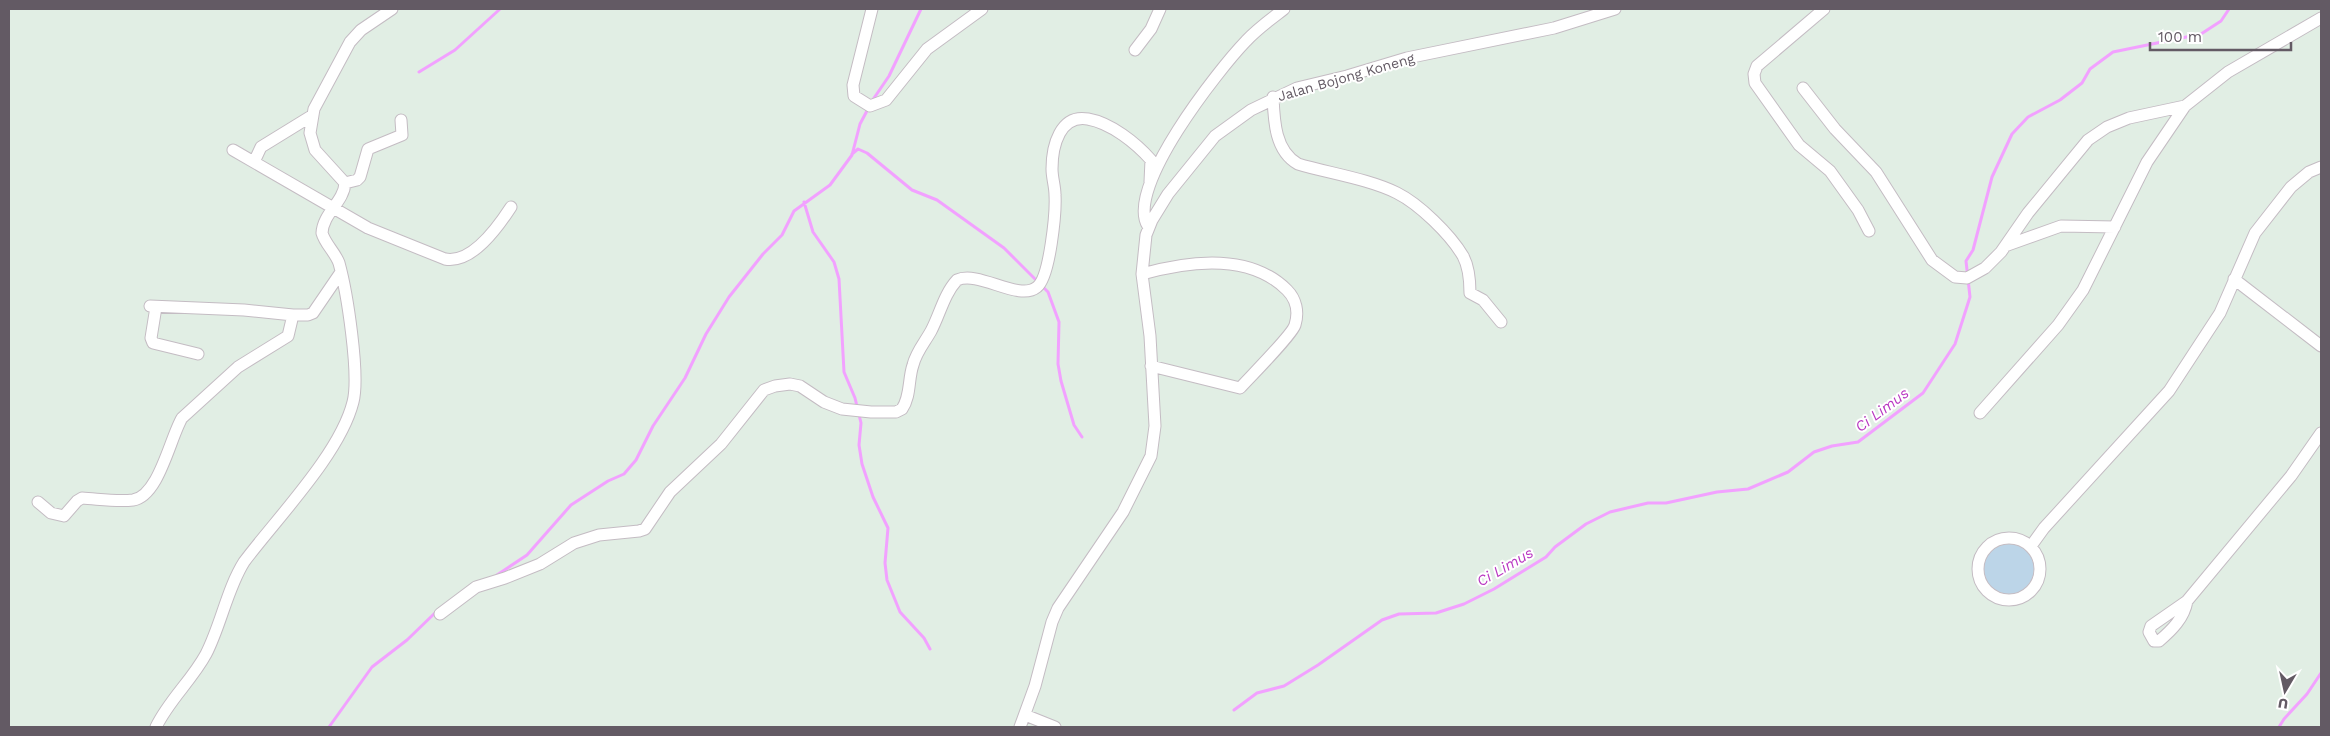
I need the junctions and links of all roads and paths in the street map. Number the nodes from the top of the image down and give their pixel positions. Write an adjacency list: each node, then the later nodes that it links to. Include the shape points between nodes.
1 (392, 9): 13 (street, via 350,42)
2 (872, 9): 3 (street, via 853,85 853,94 868,106 876,106 886,100 927,49)
3 (982, 9)
4 (1160, 9): 9 (street, via 1151,29)
5 (1284, 9): 19 (street, via 1247,40 1213,80 1184,121)
6 (1614, 9): 11 (street, Jalan Bojong Koneng, via 1554,28 1407,58)
7 (1824, 9): 24 (street, via 1758,66 1754,79 1799,146 1830,171)
8 (2321, 18): 12 (street, via 2228,72)
9 (1134, 50)
10 (1803, 88): 25 (street, via 1876,172 1932,260 1955,277 1967,278 1985,268)
11 (1273, 97): 22 (street, Jalan Bojong Koneng, via 1215,136 1168,194); 30 (street, via 1276,127 1284,154 1298,164 1397,193 1415,205 1451,240 1463,257 1470,293 1483,300)
12 (2186, 106): 23 (street, via 2147,162); 25 (street, via 2129,118 2088,140)
13 (313, 115): 16 (street, via 261,147); 18 (street, via 310,133 315,150)
14 (401, 120): 18 (street, via 402,135 368,149 360,178)
15 (233, 150): 16 (street)
16 (254, 162): 21 (street)
17 (2319, 170): 28 (street, via 2291,187 2255,233)
18 (345, 182): 21 (street, via 342,195)
19 (1150, 182): 22 (street, via 1144,216); 39 (street, via 1151,160 1130,141 1094,120 1080,118 1068,122 1054,145 1055,199 1042,283 1028,291 970,277 957,280 916,355 908,397 902,409 896,412 842,410 800,386 790,384 764,390 721,444 670,492 645,529 599,535 574,543 540,564 476,587)
20 (512, 207): 21 (street, via 483,243 453,260 397,241)
21 (332, 208): 26 (street, via 322,226 322,233 338,260)
22 (1148, 226): 27 (street, Jalan Bojong Koneng)
23 (2114, 228): 25 (street, via 2061,226); 34 (street, via 2083,290 2058,324)
24 (1869, 231)
25 (2004, 246)
26 (341, 272): 29 (street, via 313,313); 41 (street, via 356,386 349,415 320,465 244,562 206,654)
27 (1142, 274): 33 (street); 33 (street, via 1183,264 1230,264 1258,271 1280,283 1293,297 1298,312 1295,327 1240,388)
28 (2234, 279): 31 (street); 37 (street, via 2220,313 2169,391)
29 (293, 315): 32 (street, via 153,306 153,343); 36 (street, via 288,336 238,367 182,418 158,474 143,496 135,500 82,498 64,516 51,513)
30 (1501, 322)
31 (2321, 346)
32 (198, 354)
33 (1151, 366): 40 (street, via 1155,426 1151,456 1123,512 1058,608)
34 (1980, 413)
35 (2321, 433): 38 (street, via 2291,476)
36 (38, 502)
37 (2031, 546): 37 (street, via 2039,559 2040,574 2029,593 2008,600 1987,591 1979,578 1978,563 1989,544 2011,537)
38 (2187, 601)
39 (440, 614)
40 (1025, 715): 42 (street); 43 (street)
41 (156, 727)
42 (1020, 727)
43 (1055, 727)

